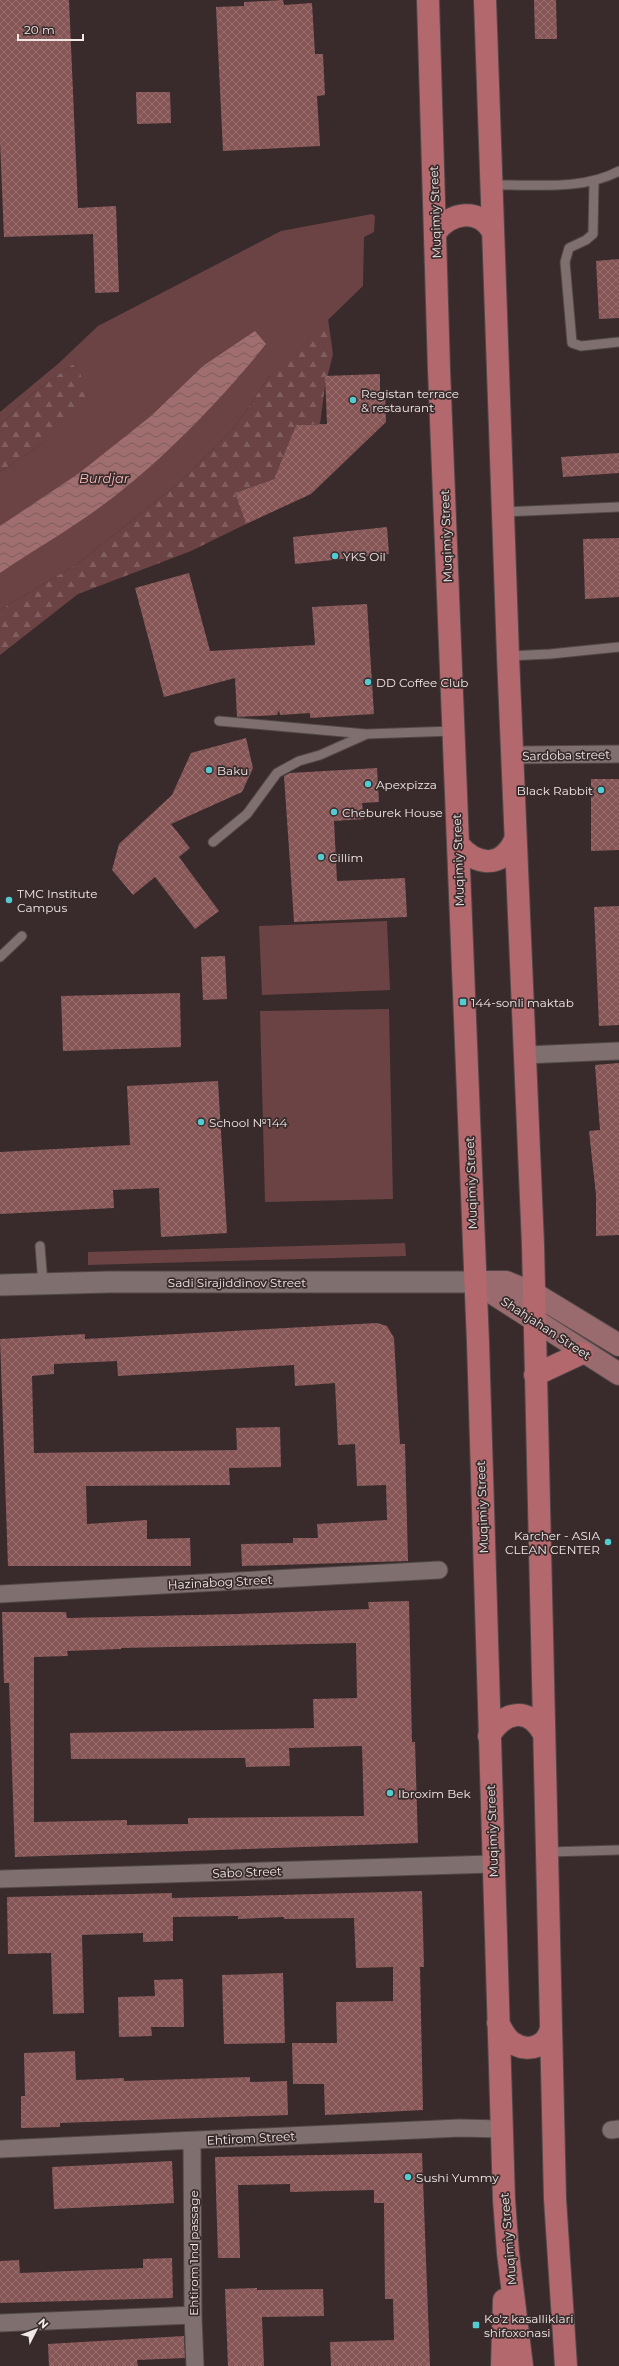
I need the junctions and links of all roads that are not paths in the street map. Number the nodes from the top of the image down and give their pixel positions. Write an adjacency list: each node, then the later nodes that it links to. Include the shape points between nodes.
1 (428, 0): 7 (main road, Muqimiy Street)
2 (485, 0): 5 (main road)
3 (619, 171): 4 (lane)
4 (594, 181): 5 (lane, via 582,184); 8 (lane, via 593,234 568,248 565,262 572,343 581,346)
5 (492, 184): 6 (main road)
6 (493, 232): 7 (main road, via 486,222 473,216 461,215 448,220); 10 (main road)
7 (435, 233): 14 (main road, Muqimiy Street)
8 (619, 342)
9 (619, 507): 10 (lane)
10 (503, 512): 12 (main road)
11 (619, 647): 12 (lane)
12 (508, 656): 17 (main road)
13 (219, 721): 15 (lane)
14 (453, 731): 15 (lane); 20 (main road, Muqimiy Street)
15 (366, 734): 19 (lane, via 320,755 299,761 277,773 247,814)
16 (619, 754): 17 (street, Sardoba street)
17 (512, 755): 18 (main road)
18 (516, 840): 20 (main road, via 504,856 488,862 471,856); 24 (main road)
19 (213, 842)
20 (458, 844): 27 (main road, Muqimiy Street)
21 (22, 936): 22 (lane)
22 (0, 957)
23 (619, 1051): 24 (street)
24 (525, 1055): 26 (main road)
25 (40, 1246): 29 (lane)
26 (534, 1267): 28 (main road); 31 (main road)
27 (475, 1282): 28 (main road); 29 (street, Sadi Sirajiddinov Street); 32 (main road, Shahjahan Street); 40 (main road, Muqimiy Street)
28 (506, 1282): 31 (main road, Shahjahan Street)
29 (43, 1284): 30 (street, Sadi Sirajiddinov Street)
30 (0, 1285)
31 (535, 1294): 32 (main road); 33 (main road, Shahjahan Street)
32 (535, 1321): 34 (main road, Shahjahan Street); 36 (main road)
33 (618, 1343)
34 (582, 1353): 35 (main road, Shahjahan Street); 36 (main road)
35 (619, 1374)
36 (535, 1375): 39 (main road)
37 (439, 1570): 38 (street, Hazinabog Street)
38 (0, 1594)
39 (544, 1734): 40 (main road, via 533,1720 516,1715 500,1721); 42 (main road)
40 (489, 1736): 43 (main road, Muqimiy Street)
41 (619, 1850): 42 (lane)
42 (547, 1852): 46 (main road)
43 (493, 1864): 44 (street, Sabo Street); 45 (main road, Muqimiy Street)
44 (0, 1879)
45 (498, 2023): 46 (main road, via 513,2043 529,2048 543,2043 548,2038); 47 (main road, Muqimiy Street)
46 (551, 2026): 53 (main road, via 555,2199)
47 (502, 2129): 48 (street, Ehtirom Street, via 452,2128); 50 (main road, Muqimiy Street)
48 (192, 2141): 49 (street, Ehtirom Street); 51 (street, Ehtirom 1nd passage)
49 (0, 2149)
50 (508, 2253): 55 (main road, via 502,2326); 56 (main road, Muqimiy Street)
51 (193, 2314): 52 (street); 54 (street, Ehtirom 1nd passage)
52 (0, 2323)
53 (567, 2363)
54 (195, 2366)
55 (502, 2366)
56 (522, 2366)

